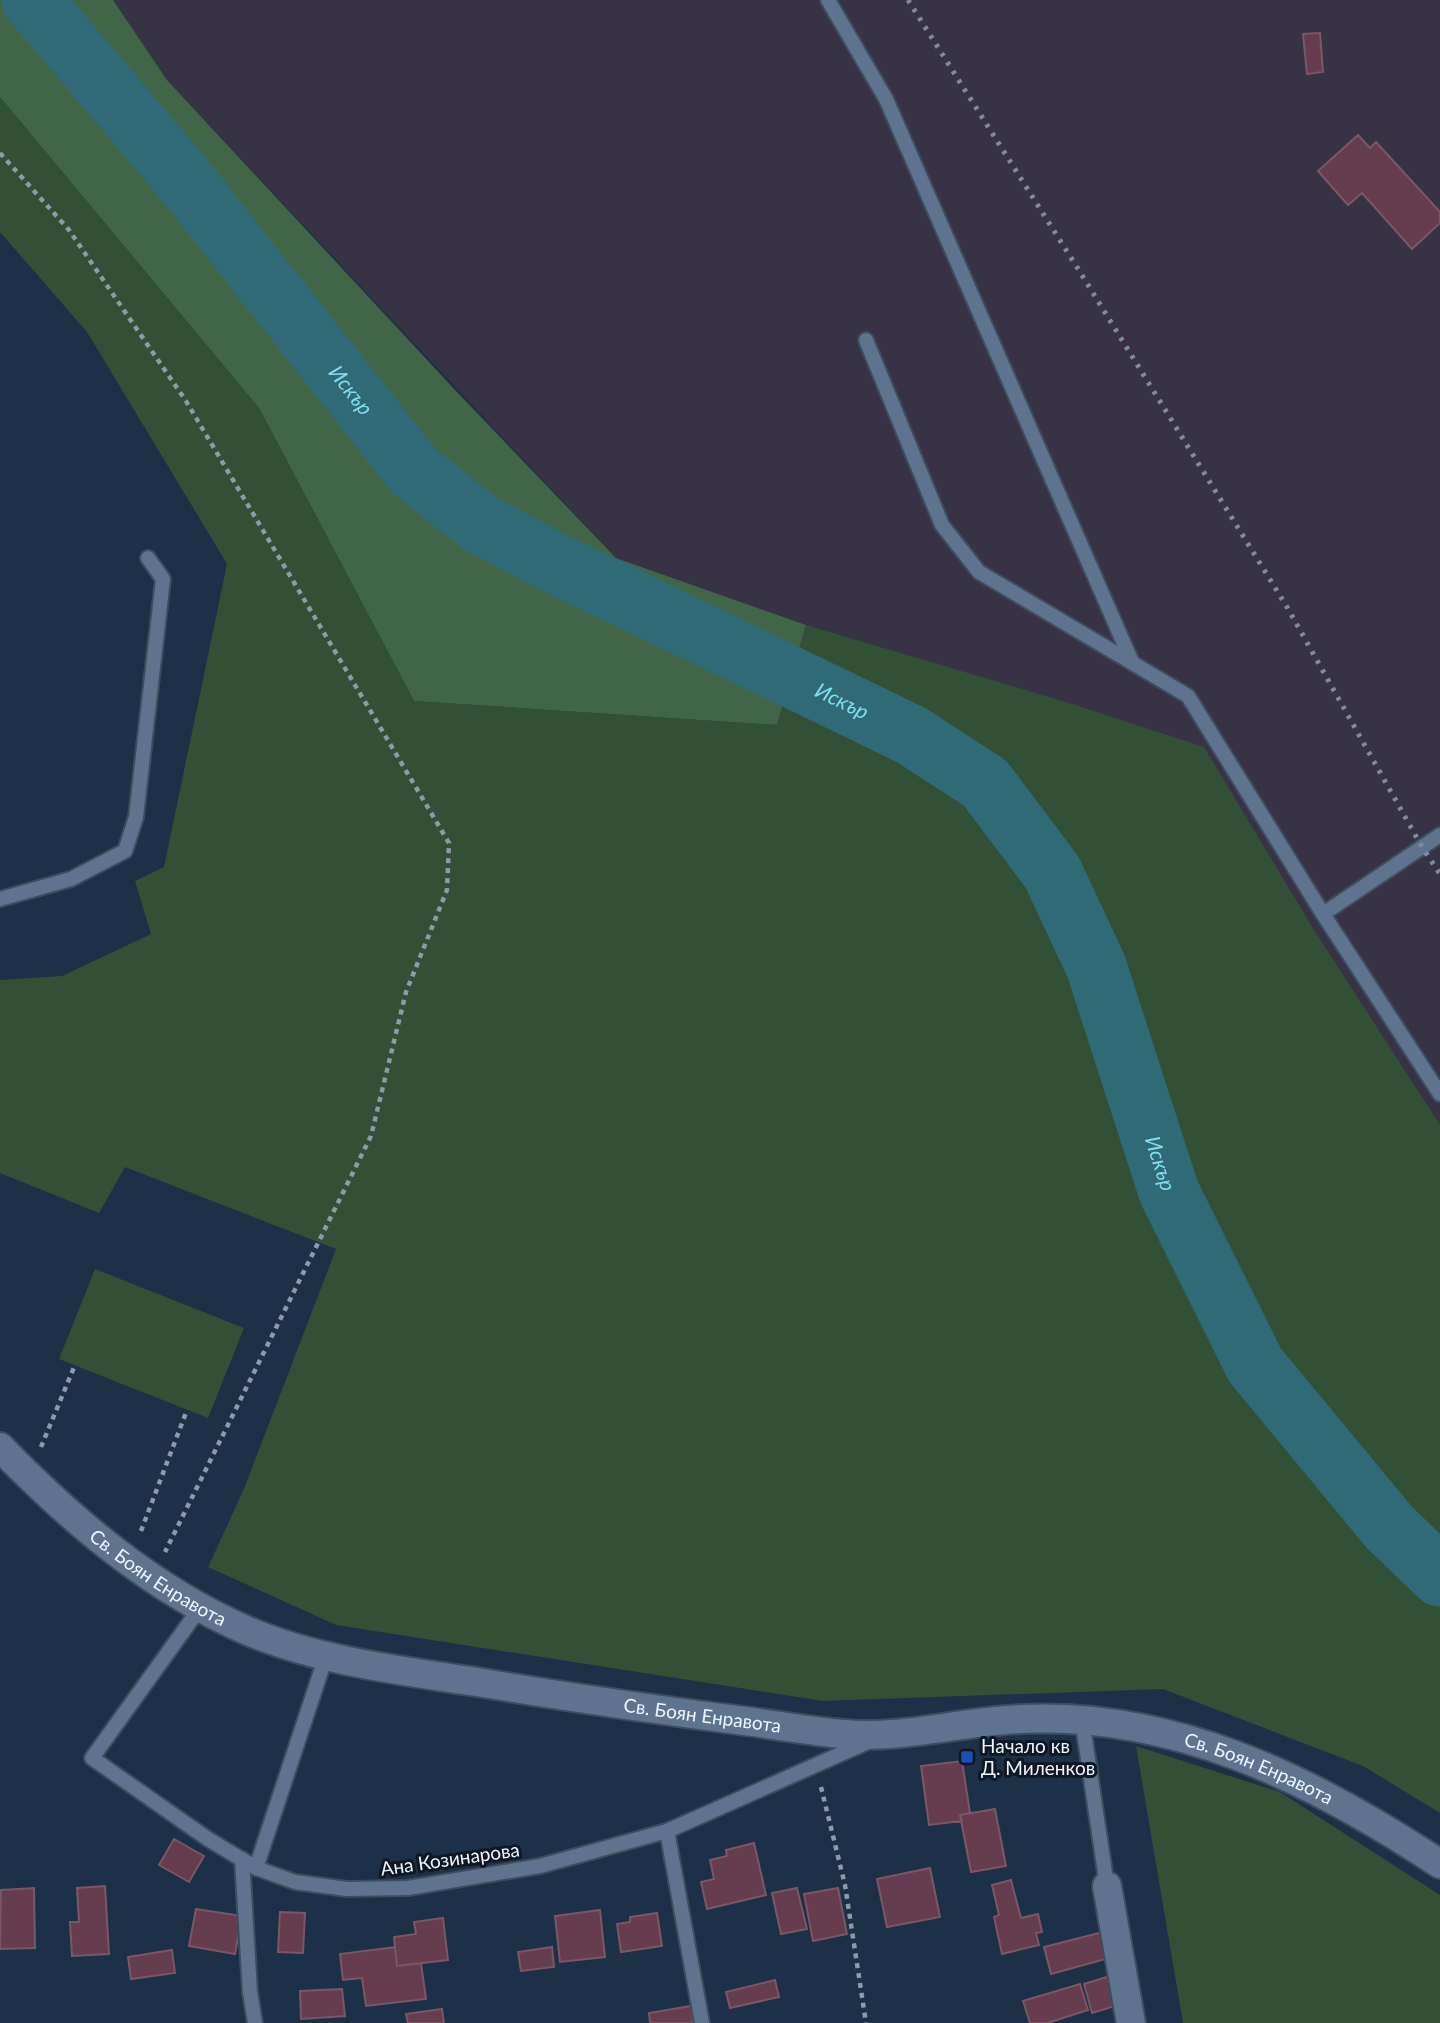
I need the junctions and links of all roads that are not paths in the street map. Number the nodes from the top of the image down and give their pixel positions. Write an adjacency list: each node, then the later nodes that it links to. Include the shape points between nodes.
1 (828, 0): 4 (lane, via 886,99)
2 (866, 340): 4 (lane, via 942,525 979,572)
3 (148, 558): 6 (lane, via 163,579 136,817 125,851 71,879)
4 (1132, 662): 7 (lane, via 1188,696)
5 (1440, 835): 7 (lane)
6 (0, 899)
7 (1323, 914): 8 (lane)
8 (1440, 1094)
9 (0, 1447): 10 (street, Св. Боян Енравота, via 76,1520)
10 (200, 1608): 11 (street, Св. Боян Енравота, via 251,1632); 15 (lane, Ана Козинарова, via 92,1758)
11 (327, 1656): 13 (street, Св. Боян Енравота, via 581,1699); 17 (lane)
12 (1082, 1719): 13 (street, Св. Боян Енравота, via 1007,1720); 16 (street, Св. Боян Енравота, via 1179,1735 1273,1768 1379,1823); 18 (lane)
13 (884, 1735): 14 (lane, Ана Козинарова)
14 (667, 1831): 17 (lane, Ана Козинарова, via 540,1867 408,1888 347,1889 295,1882); 20 (lane)
15 (242, 1859): 17 (lane, Ана Козинарова); 19 (lane)
16 (1440, 1864)
17 (256, 1868)
18 (1107, 1886): 21 (street)
19 (255, 2023)
20 (702, 2023)
21 (1131, 2023)

